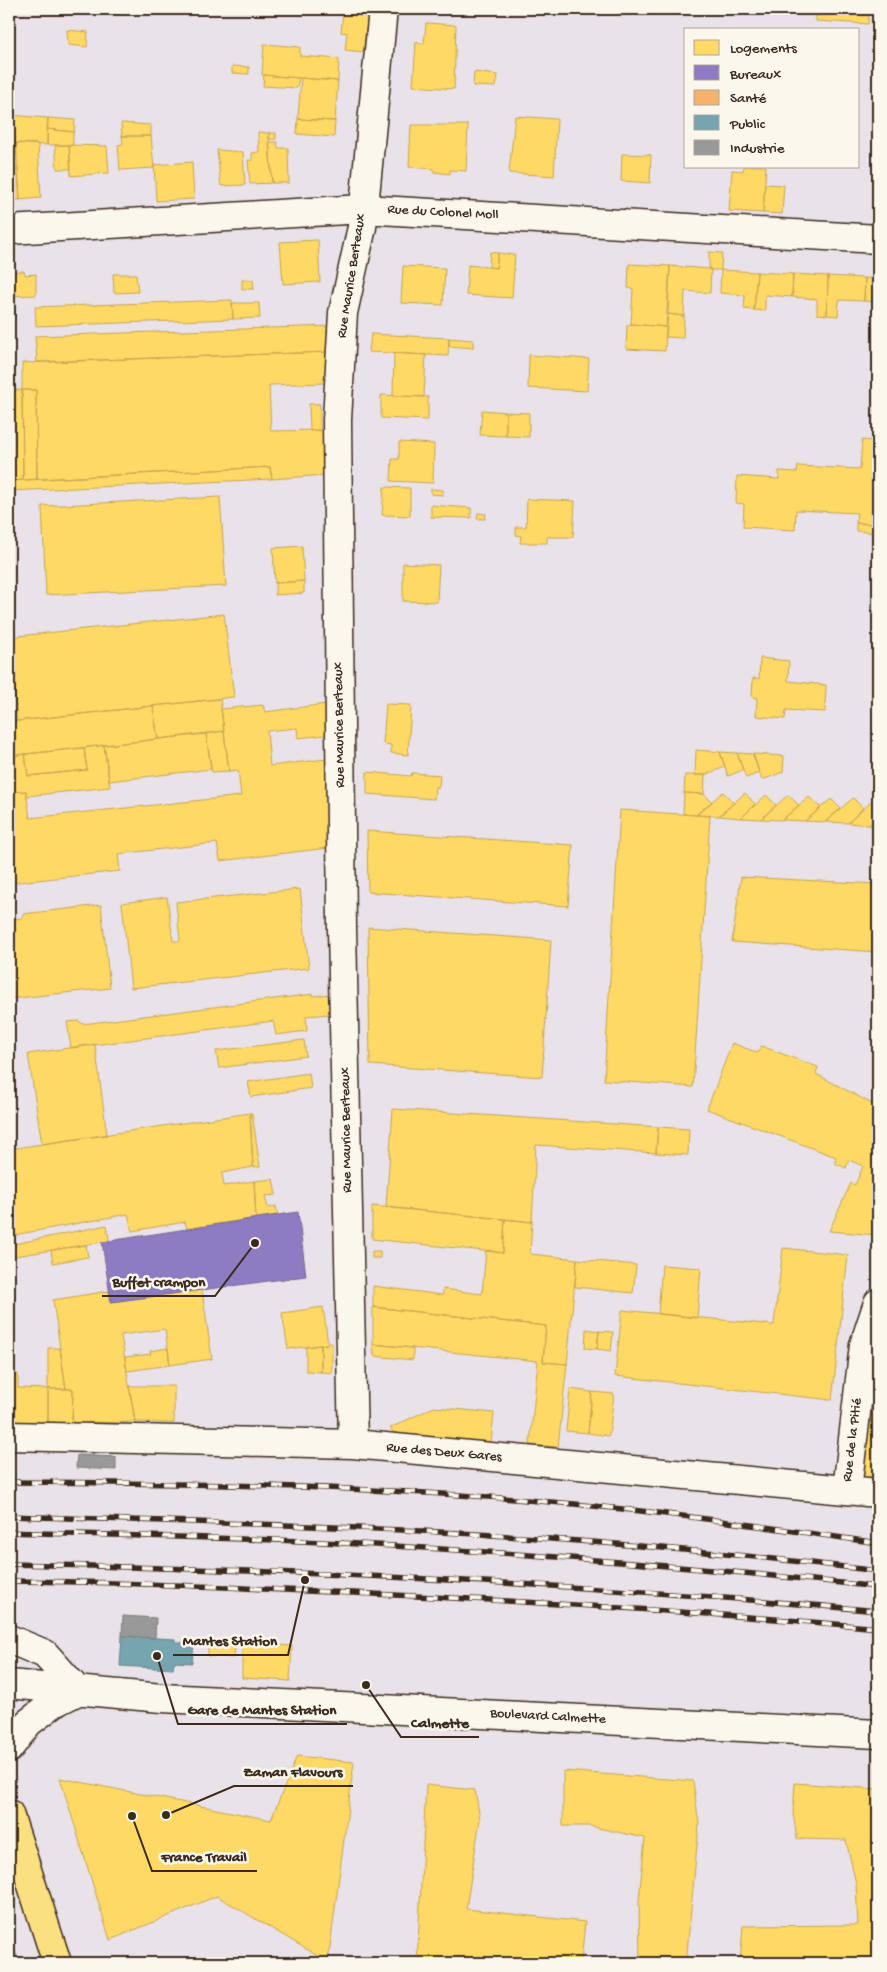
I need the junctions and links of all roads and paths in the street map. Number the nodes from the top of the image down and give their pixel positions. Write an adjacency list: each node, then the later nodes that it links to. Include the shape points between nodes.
1 (383, 9): 2 (street, Rue Maurice Berteaux)
2 (363, 209): 3 (street, Rue du Colonel Moll); 4 (street, Rue du Colonel Moll); 7 (street, Rue Maurice Berteaux, via 343,313 337,420)
3 (9, 230)
4 (878, 239)
5 (878, 1303): 8 (street, Rue de la Pitié, via 864,1345)
6 (9, 1436): 7 (street, Rue des Deux Gares)
7 (353, 1444): 8 (street, Rue des Deux Gares)
8 (847, 1490): 9 (street, Rue des Deux Gares)
9 (878, 1493)
10 (9, 1639): 12 (street, via 45,1654)
11 (9, 1684): 12 (street, Boulevard Calmette)
12 (78, 1691): 13 (street, Boulevard Calmette); 14 (street, via 54,1703 28,1723)
13 (878, 1734)
14 (9, 1748)
15 (9, 1814): 16 (main road)
16 (57, 1963)

